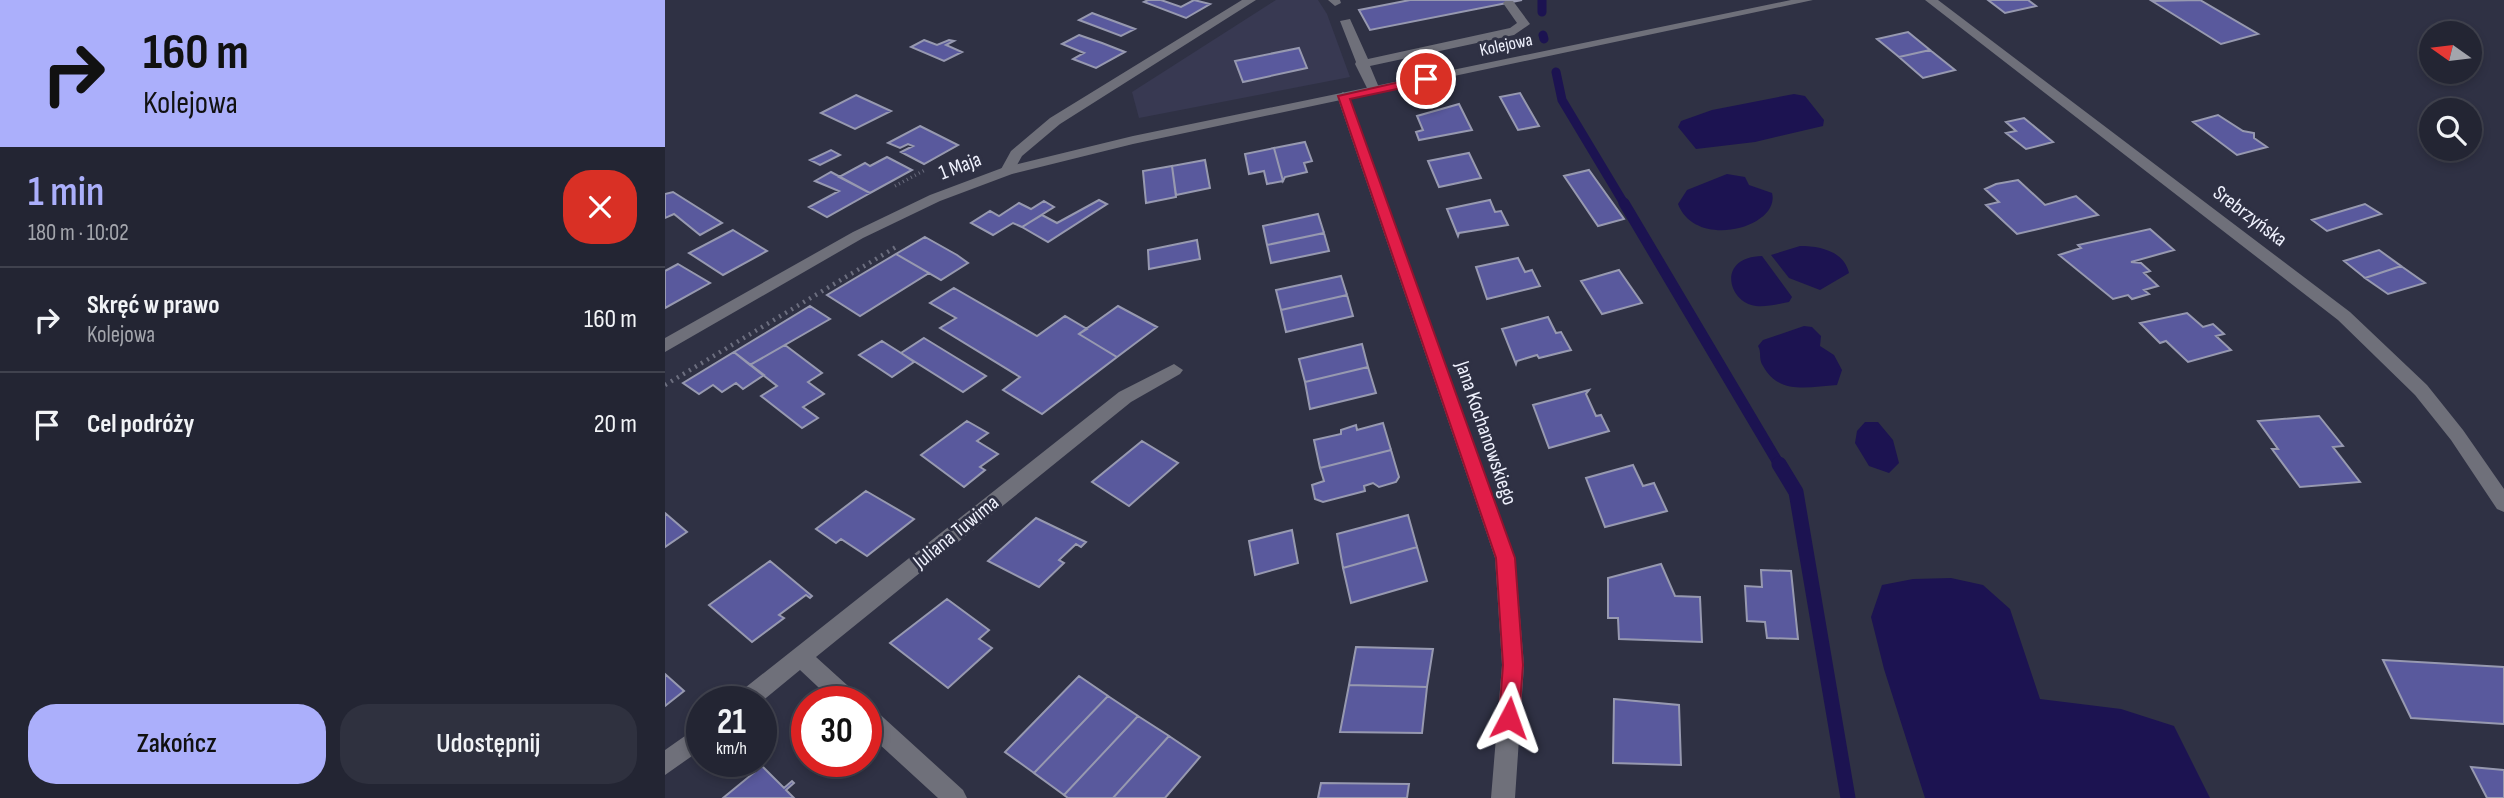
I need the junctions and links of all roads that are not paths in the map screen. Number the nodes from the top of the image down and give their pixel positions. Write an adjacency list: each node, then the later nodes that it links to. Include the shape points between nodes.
1 (1250, 0): 9 (street, 1 Maja, via 1055,121 1016,154)
2 (1807, 0): 7 (street, Kolejowa)
3 (1931, 0): 12 (street, Srebrzyńska, via 2344,316 2421,390)
4 (1509, 3): 6 (street, via 1524,24 1514,31)
5 (1346, 21): 6 (street)
6 (1361, 64): 7 (street)
7 (1374, 90): 8 (street, Kolejowa)
8 (1343, 96): 9 (street, Kolejowa); 20 (street, Jana Kochanowskiego, via 1506,558 1513,665)
9 (1007, 172): 10 (street, 1 Maja, via 935,198 867,230)
10 (665, 346)
11 (1174, 370): 13 (street, Juliana Tuwima, via 1125,397)
12 (2504, 504)
13 (801, 657): 14 (street, Juliana Tuwima); 15 (street)
14 (764, 686)
15 (833, 686)
16 (882, 732): 19 (street)
17 (686, 748): 18 (street)
18 (665, 764)
19 (954, 798)
20 (1503, 798)

